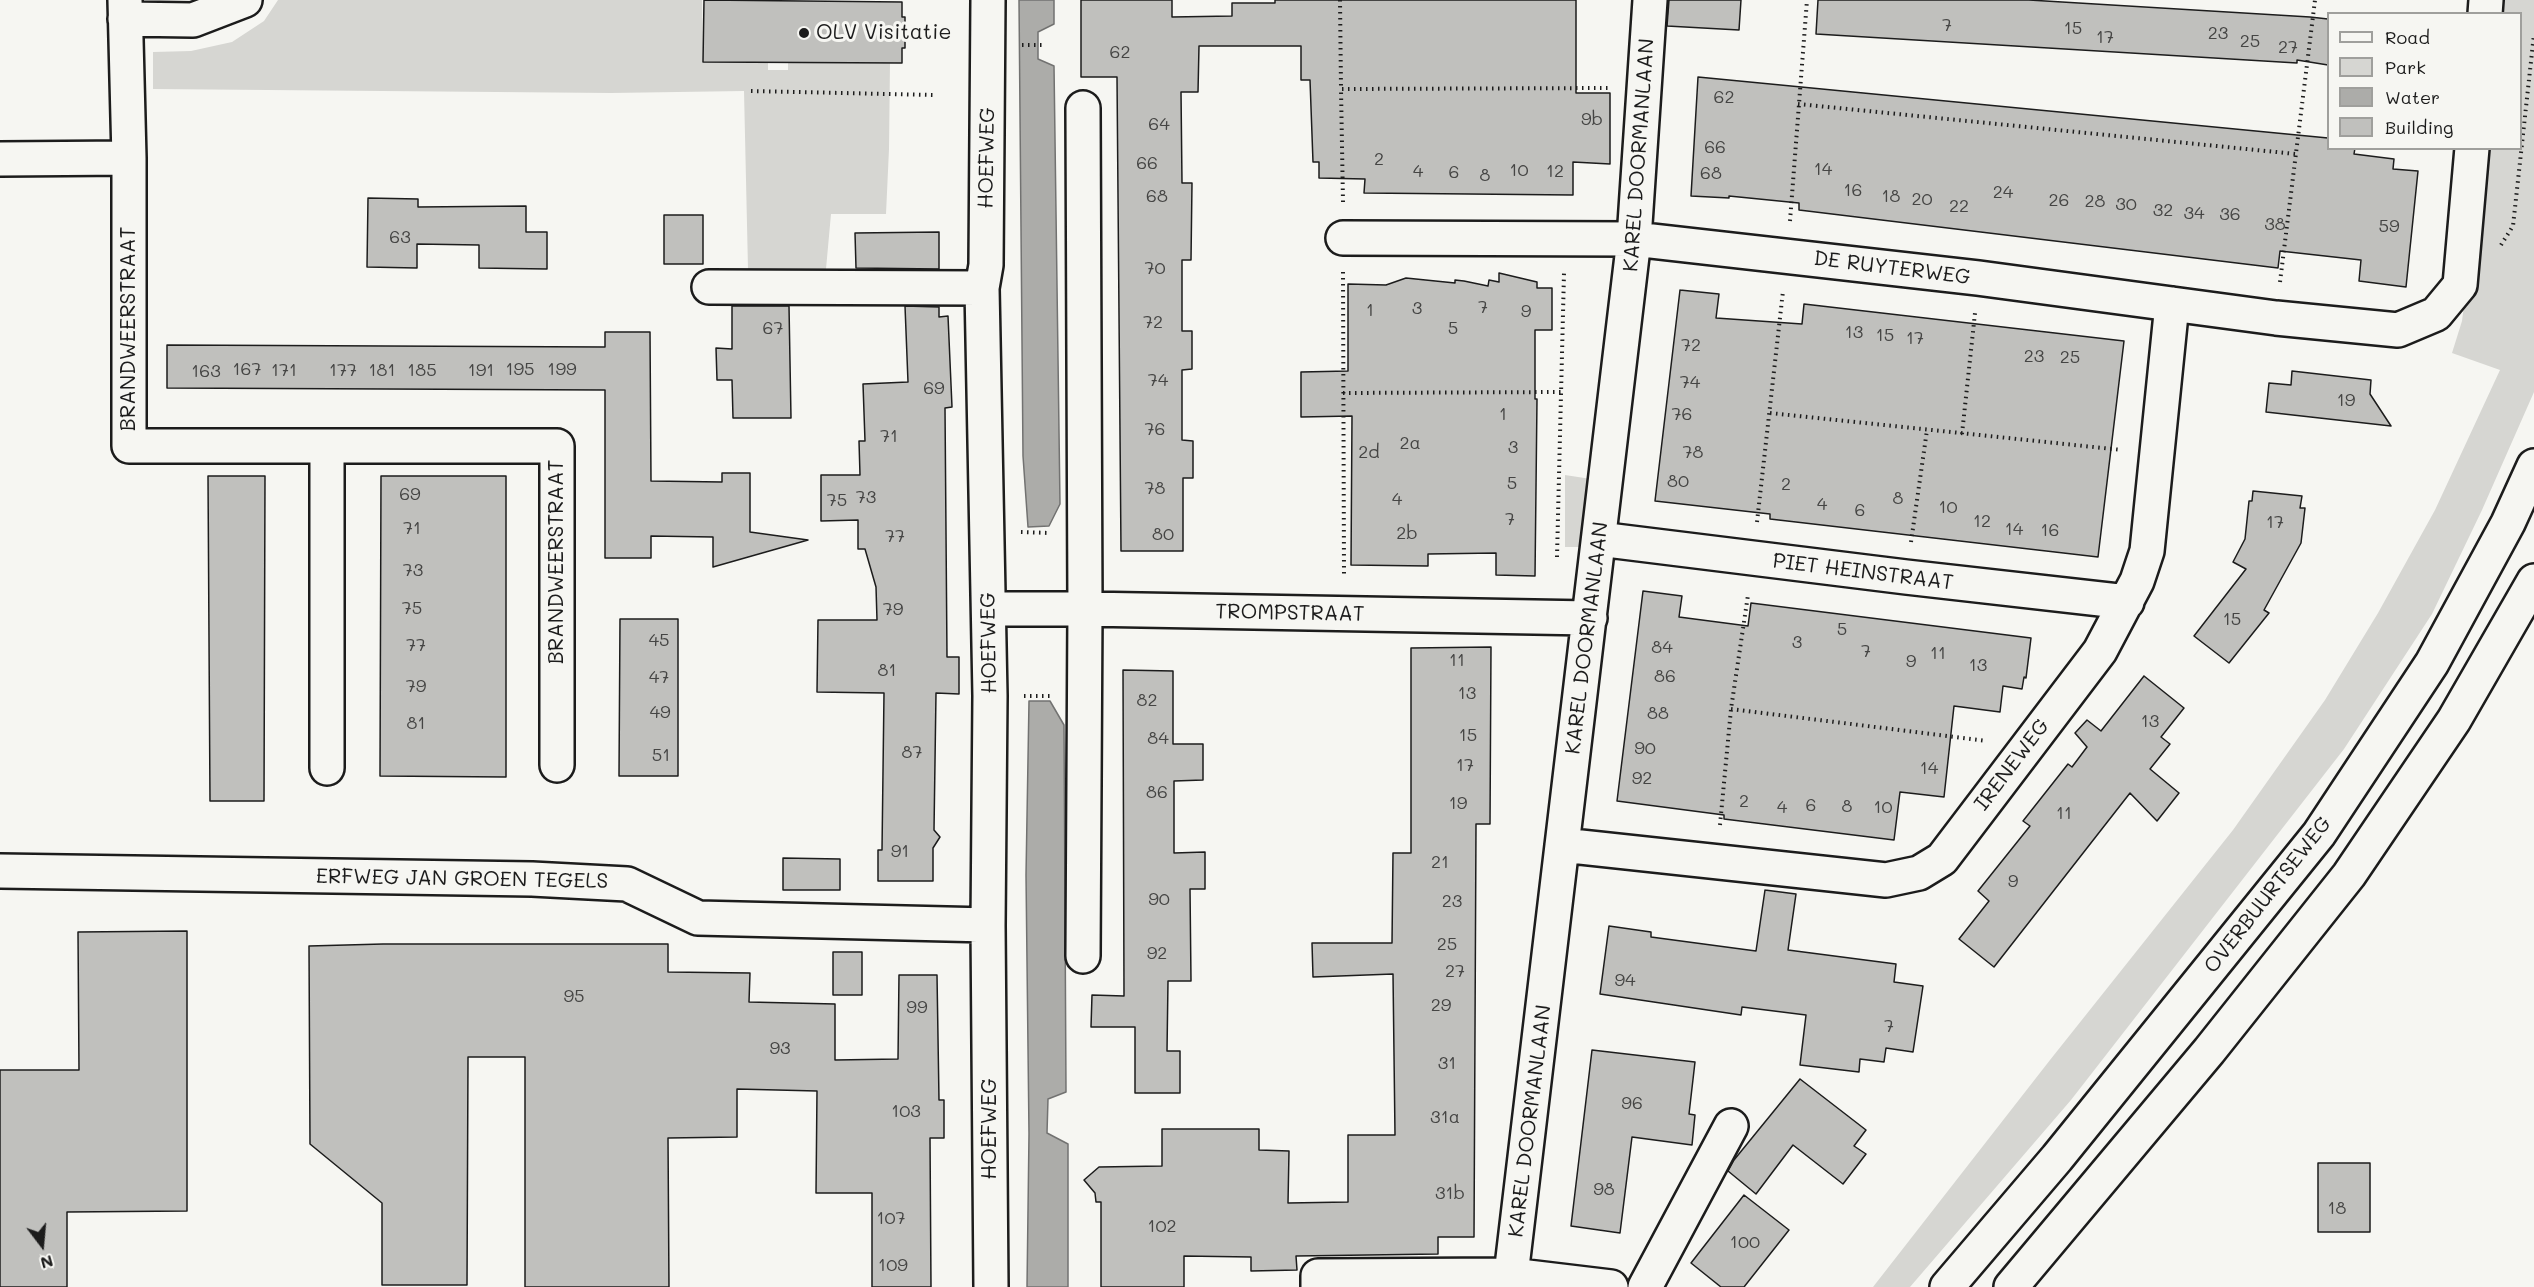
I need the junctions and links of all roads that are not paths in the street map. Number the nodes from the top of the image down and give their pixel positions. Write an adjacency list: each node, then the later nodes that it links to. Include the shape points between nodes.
1 (245, 0): 4 (street, via 193,20)
2 (988, 0): 12 (street, HOEFWEG, via 986,265)
3 (1650, 0): 10 (street, KAREL DOORMANLAAN)
4 (125, 10): 7 (street)
5 (1083, 108): 20 (street)
6 (2472, 150): 13 (street, DE RUYTERWEG, via 2460,285 2436,314 2398,330)
7 (129, 158): 8 (street); 14 (street, BRANDWEERSTRAAT, via 129,446)
8 (0, 159)
9 (1343, 238): 10 (street, DE RUYTERWEG)
10 (1634, 239): 13 (street, DE RUYTERWEG); 16 (street, KAREL DOORMANLAAN)
11 (709, 286): 12 (street)
12 (982, 288): 19 (street, HOEFWEG)
13 (2172, 304): 18 (street, IRENEWEG, via 2147,550)
14 (327, 446): 22 (street, BRANDWEERSTRAAT, via 557,446); 23 (street)
15 (2534, 466): 34 (street, OVERBUURTSEWEG, via 2508,523 2432,663 2319,834 2057,1158)
16 (1599, 539): 18 (street, PIET HEINSTRAAT); 21 (street, KAREL DOORMANLAAN)
17 (2534, 581): 35 (street, via 2454,720 2349,875 2209,1051)
18 (2127, 602): 24 (street, IRENEWEG, via 2100,651 1942,858 1918,873 1886,880)
19 (989, 609): 20 (street, TROMPSTRAAT); 26 (street, HOEFWEG)
20 (1085, 609): 21 (street, TROMPSTRAAT); 27 (street)
21 (1590, 618): 24 (street, KAREL DOORMANLAAN)
22 (557, 765)
23 (327, 768)
24 (1562, 844): 29 (street, KAREL DOORMANLAAN)
25 (0, 871): 26 (street, ERFWEG JAN GROEN TEGELS, via 568,880 627,884 698,918)
26 (988, 925): 31 (street, HOEFWEG)
27 (1083, 956)
28 (1731, 1126): 33 (street)
29 (1512, 1275): 30 (street); 32 (street)
30 (1332, 1281)
31 (991, 1287)
32 (1611, 1287)
33 (1645, 1287)
34 (1947, 1287)
35 (2011, 1287)

